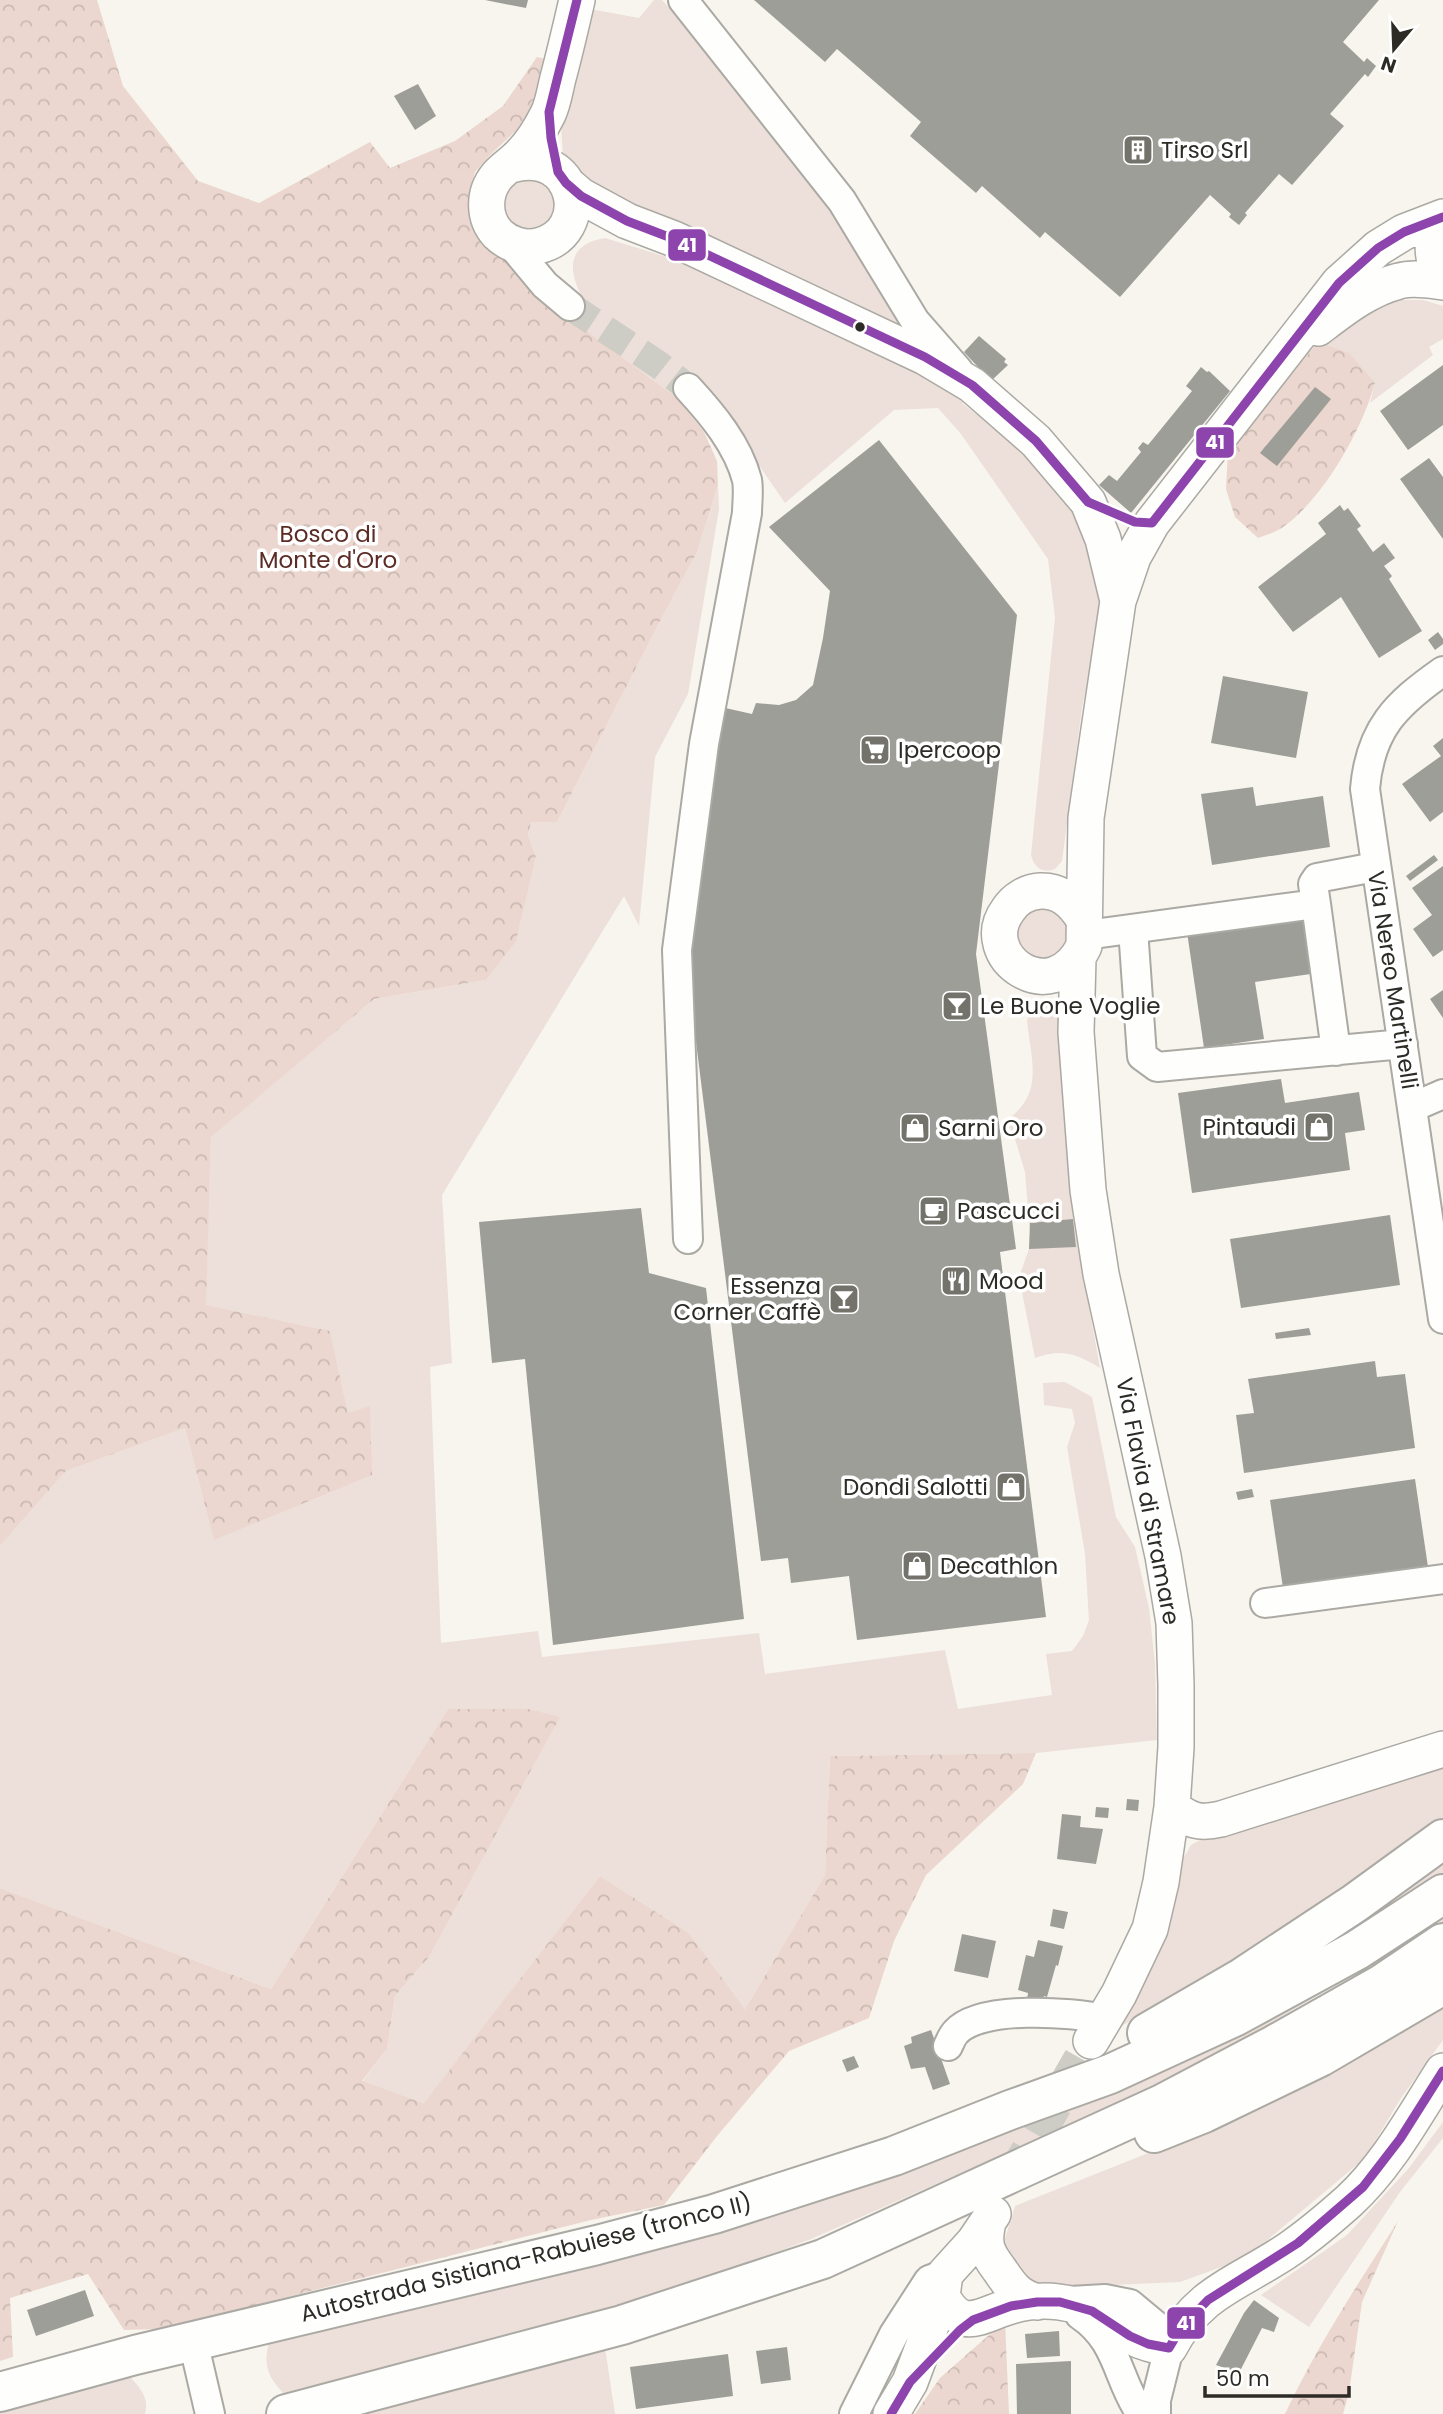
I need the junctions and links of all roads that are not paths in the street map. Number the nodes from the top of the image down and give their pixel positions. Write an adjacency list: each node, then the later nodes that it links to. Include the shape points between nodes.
1 (577, 0): 3 (main road)
2 (683, 0): 12 (street, via 842,201 915,321)
3 (549, 112): 4 (main road); 5 (main road)
4 (511, 165): 5 (main road, via 536,162); 9 (main road, via 499,173 486,197 491,224)
5 (562, 178): 7 (main road, via 581,196); 8 (main road, via 572,205)
6 (1443, 219): 10 (main road, Via Flavia di Stramare, via 1433,255); 11 (main road, Via Flavia di Stramare, via 1404,232 1378,248 1339,283)
7 (627, 222): 8 (main road, via 595,220); 12 (main road, via 674,239 925,358)
8 (561, 233): 9 (main road, via 534,247); 9 (street, via 550,260 551,278 564,302)
9 (510, 243)
10 (1443, 280): 11 (main road, Via Flavia di Stramare, via 1400,280 1362,296)
11 (1269, 373): 15 (main road, Via Flavia di Stramare)
12 (972, 385): 14 (main road, via 1035,441)
13 (688, 388): 30 (street, via 716,420 736,454 747,482 747,513 704,744 677,950)
14 (1088, 502): 15 (main road, via 1135,523); 16 (main road, via 1103,539)
15 (1152, 523): 16 (main road, Via Flavia di Stramare, via 1133,557)
16 (1118, 601): 18 (main road, Via Flavia di Stramare)
17 (1443, 671): 19 (street, Via Nereo Martinelli, via 1394,709 1369,755 1364,789)
18 (1085, 839): 20 (main road, Via Flavia di Stramare, via 1072,872); 23 (main road, Via Flavia di Stramare)
19 (1376, 867): 21 (street, via 1317,878 1313,884); 26 (street, Via Nereo Martinelli)
20 (1052, 892): 23 (main road, via 1076,906); 24 (main road, Via Flavia di Stramare, via 1024,895 1009,909 1000,928 1001,942 1013,964)
21 (1316, 904): 22 (street); 27 (street)
22 (1133, 929): 23 (street); 27 (street, via 1142,1056 1157,1067)
23 (1082, 937): 24 (main road, via 1068,968); 25 (main road, Via Flavia di Stramare)
24 (1042, 976): 25 (main road, Via Flavia di Stramare, via 1060,998)
25 (1076, 1032): 36 (main road, Via Flavia di Stramare, via 1087,1189 1101,1274 1174,1623)
26 (1403, 1044): 27 (street); 29 (street, Via Nereo Martinelli)
27 (1336, 1051)
28 (1443, 1094): 29 (street)
29 (1413, 1107): 31 (street, Via Nereo Martinelli)
30 (688, 1239)
31 (1438, 1254): 32 (street, Via Nereo Martinelli)
32 (1443, 1319)
33 (1443, 1579): 34 (street)
34 (1265, 1603)
35 (1443, 1749): 36 (main road, via 1206,1823 1186,1819)
36 (1172, 1807): 41 (main road, Via Flavia di Stramare, via 1150,1929)
37 (1443, 1839): 44 (highway, via 1240,1979)
38 (1443, 1894): 44 (highway, Autostrada Sistiana-Rabuiese (tronco II), via 1357,1950 1234,2017 1110,2074)
39 (1443, 1943): 46 (highway, via 1274,2046 1162,2104)
40 (1443, 1985): 46 (highway, via 1320,2057 1204,2113 998,2194)
41 (1097, 2030): 42 (street, via 1079,2014 1026,2012 979,2019 956,2031)
42 (948, 2046)
43 (1443, 2071): 51 (main road, via 1389,2156 1350,2200 1290,2249 1208,2297 1189,2316)
44 (1010, 2110): 50 (highway, Autostrada Sistiana-Rabuiese (tronco II), via 894,2157 713,2214)
45 (990, 2218): 47 (main road)
46 (886, 2230): 55 (highway, via 823,2259 622,2325)
47 (969, 2274): 48 (main road); 49 (main road, via 955,2314); 49 (main road, via 1006,2288 1003,2298); 52 (main road); 56 (street, via 929,2280 894,2334)
48 (1048, 2302): 49 (main road, via 1011,2306); 51 (main road, via 1092,2311 1130,2336); 58 (street, via 1090,2322 1105,2338)
49 (982, 2317): 52 (main road, via 944,2346)
50 (193, 2341): 53 (highway, Autostrada Sistiana-Rabuiese (tronco II)); 54 (street)
51 (1169, 2348): 59 (street)
52 (911, 2382): 57 (main road)
53 (0, 2392)
54 (210, 2414)
55 (286, 2414)
56 (854, 2414)
57 (891, 2414)
58 (1141, 2414)
59 (1156, 2414)

